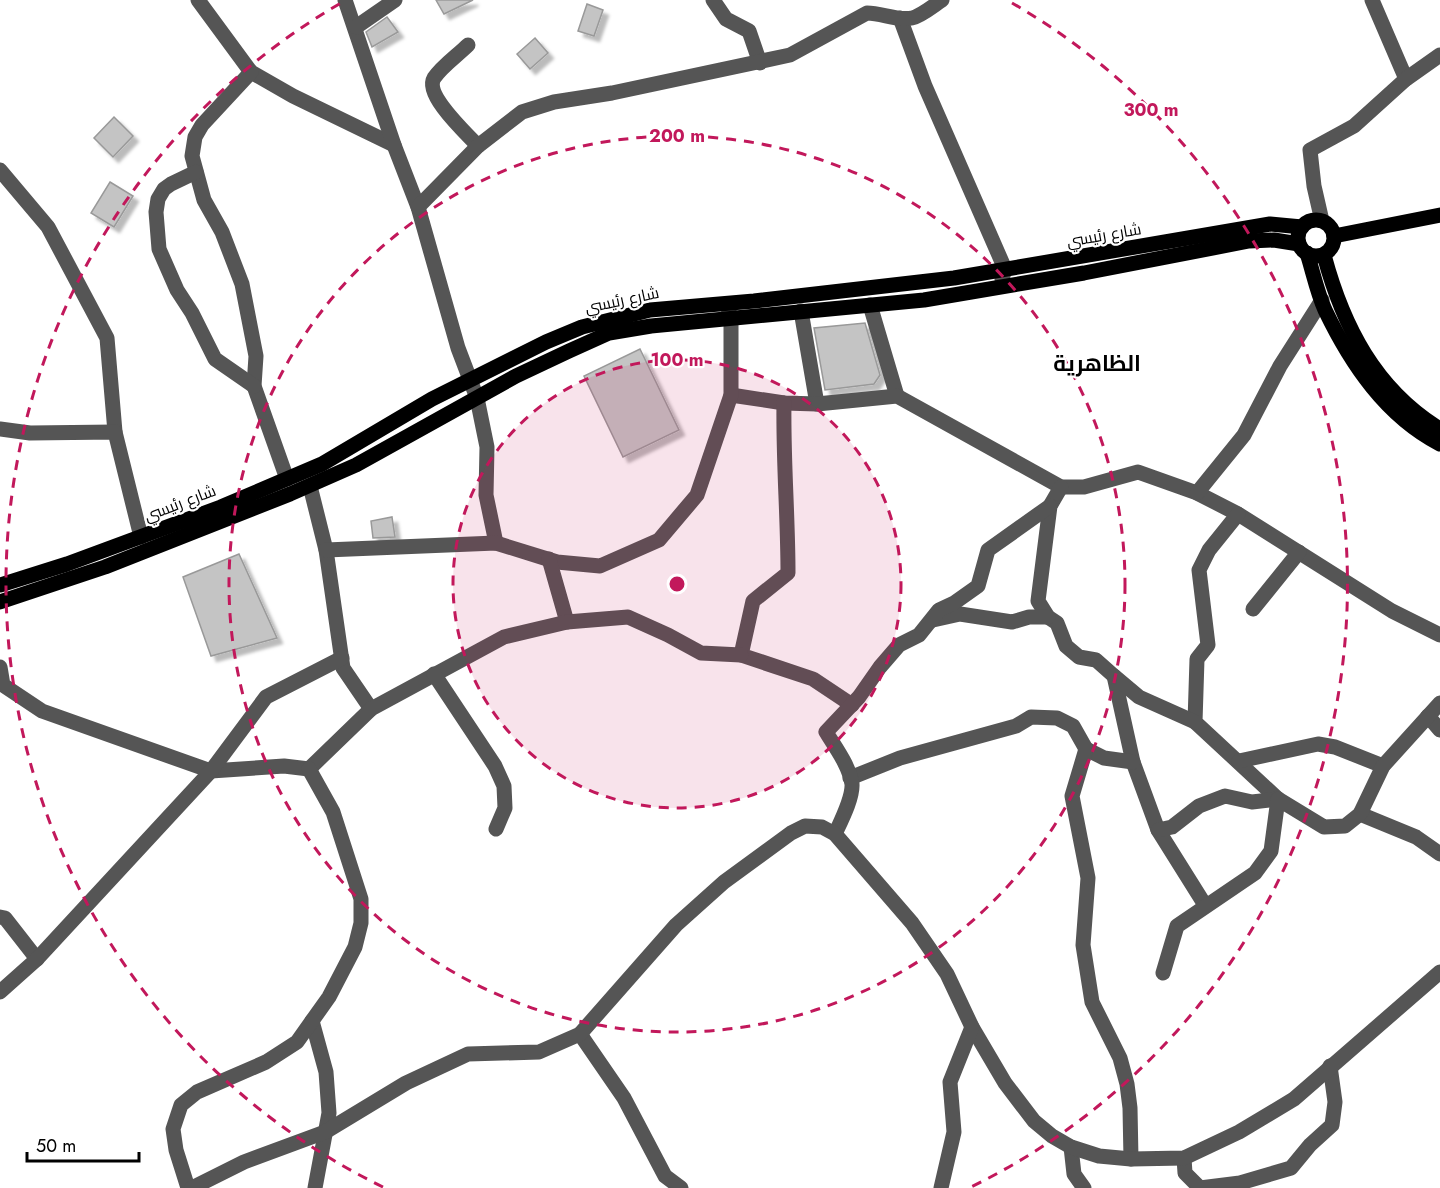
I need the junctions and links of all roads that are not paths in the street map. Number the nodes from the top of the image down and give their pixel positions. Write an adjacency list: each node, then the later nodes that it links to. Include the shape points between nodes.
1 (198, 0): 12 (street)
2 (345, 0): 8 (street)
3 (395, 0): 8 (street)
4 (713, 0): 11 (street, via 726,19 749,31)
5 (942, 0): 7 (street, via 913,18)
6 (1372, 0): 13 (street)
7 (900, 18): 11 (street, via 867,13 790,55); 25 (street, via 925,86)
8 (356, 27): 14 (street)
9 (468, 45): 15 (street, via 434,78 432,91)
10 (1440, 55): 13 (street)
11 (760, 63): 15 (street, via 533,108)
12 (251, 72): 14 (street); 17 (street, via 196,133 192,150)
13 (1406, 79): 20 (street, via 1354,126 1310,150)
14 (394, 145): 18 (street)
15 (478, 146): 18 (street)
16 (0, 170): 40 (street, via 48,227 107,338)
17 (196, 172): 32 (street, via 204,200 222,232 242,284 256,356); 32 (street, via 171,184 158,199 159,249 215,359)
18 (418, 207): 31 (street)
19 (1440, 214): 22 (main road)
20 (1322, 221): 21 (main road, via 1313,220); 22 (main road)
21 (1302, 227): 23 (main road, via 1298,238); 25 (main road, شارع رئيسي, via 1270,224)
22 (1334, 236): 24 (main road, via 1332,247)
23 (1303, 248): 24 (main road, via 1312,256); 26 (main road, شارع رئيسي, via 1274,240 1249,241); 27 (main road)
24 (1324, 255): 39 (main road, via 1348,327 1366,356 1402,400)
25 (1005, 269): 26 (street); 29 (main road, شارع رئيسي)
26 (998, 288): 28 (main road, شارع رئيسي)
27 (1322, 300): 41 (main road, via 1354,361 1385,403); 45 (street, via 1280,366 1244,435)
28 (870, 305): 30 (main road, شارع رئيسي); 34 (street)
29 (729, 311): 30 (main road, شارع رئيسي); 31 (main road, شارع رئيسي, via 650,310 582,327); 33 (street); 35 (main road, شارع رئيسي, via 609,333)
30 (801, 311): 37 (street)
31 (470, 380): 35 (street); 42 (main road, شارع رئيسي, via 322,464)
32 (254, 386): 42 (street)
33 (731, 395): 36 (street); 52 (street, via 697,495 659,540 600,566)
34 (897, 396): 37 (street); 44 (street)
35 (477, 398): 43 (main road, شارع رئيسي); 49 (street, via 487,447 486,495)
36 (784, 403): 37 (street); 60 (street, via 788,573 753,602)
37 (817, 404)
38 (0, 429): 40 (street, via 30,433)
39 (1440, 429)
40 (115, 432): 48 (street)
41 (1440, 444)
42 (287, 479): 48 (main road, شارع رئيسي)
43 (310, 486): 50 (street); 54 (main road, شارع رئيسي, via 105,567)
44 (1061, 486): 45 (street, via 1084,487 1138,472); 46 (street)
45 (1197, 493): 47 (street)
46 (1050, 506): 56 (street, via 1038,601); 57 (street, via 988,550 978,586 939,610)
47 (1238, 514): 51 (street); 69 (street, via 1209,550 1199,570 1208,645 1197,659)
48 (141, 537): 53 (main road, شارع رئيسي)
49 (496, 543): 50 (street); 52 (street)
50 (326, 550): 61 (street)
51 (1299, 552): 55 (street); 59 (street, via 1392,611)
52 (549, 559): 58 (street)
53 (0, 585)
54 (0, 602)
55 (1252, 609)
56 (1048, 618): 57 (street, via 1029,617 1012,622 960,614); 64 (street, via 1057,623 1066,646 1079,657 1096,660)
57 (931, 620): 66 (street, via 919,635 899,645)
58 (567, 622): 60 (street, via 628,617 700,653); 63 (street, via 504,637)
59 (1440, 635)
60 (741, 655): 66 (street, via 813,679)
61 (342, 658): 67 (street, via 343,668); 76 (street, via 266,697)
62 (0, 668): 76 (street, via 3,685 42,711)
63 (434, 674): 67 (street); 80 (street, via 504,786 505,808)
64 (1114, 676): 69 (street, via 1139,697); 72 (street)
65 (1440, 703): 68 (street)
66 (852, 705): 77 (street, via 826,732)
67 (372, 709): 75 (street)
68 (1428, 716): 70 (street); 74 (street)
69 (1195, 722): 73 (street)
70 (1440, 730)
71 (1086, 749): 72 (street, via 1104,758); 77 (street, via 1073,726 1057,718 1031,717 1016,726 909,755); 97 (street, via 1072,796 1088,878 1083,945 1092,1002 1120,1058 1127,1084)
72 (1133, 762): 81 (street)
73 (1239, 762): 74 (street, via 1318,744); 78 (street)
74 (1383, 766): 79 (street)
75 (309, 769): 76 (street, via 284,766); 90 (street, via 333,812 361,899 355,947 329,998)
76 (211, 771): 86 (street)
77 (850, 778): 82 (street, via 846,809)
78 (1278, 800): 79 (street, via 1323,827 1345,826); 81 (street, via 1252,802 1225,796 1199,806 1173,827); 84 (street, via 1272,851 1255,873)
79 (1360, 814): 83 (street, via 1416,837)
80 (496, 829)
81 (1158, 830): 84 (street)
82 (835, 834): 91 (street, via 912,922 947,974); 92 (street, via 822,827 805,826 723,882 676,926)
83 (1440, 854)
84 (1205, 905): 88 (street, via 1177,926)
85 (0, 917): 86 (street, via 6,918)
86 (37, 959): 89 (street)
87 (1440, 972): 93 (street)
88 (1163, 973)
89 (0, 992)
90 (312, 1021): 94 (street, via 326,1072 329,1113); 98 (street, via 297,1042 266,1062 197,1092 181,1106 173,1129)
91 (972, 1027): 95 (street, via 1005,1083 1035,1121); 102 (street, via 950,1082 954,1132)
92 (580, 1034): 94 (street, via 539,1052 468,1053 406,1083); 101 (street, via 624,1098 665,1176)
93 (1330, 1066): 96 (street, via 1294,1099 1239,1132); 96 (street, via 1335,1102 1332,1125 1291,1168 1240,1183 1200,1188 1185,1173)
94 (325, 1132): 99 (street, via 244,1162); 100 (street)
95 (1071, 1147): 97 (street, via 1099,1156); 103 (street, via 1074,1174)
96 (1184, 1158): 97 (street)
97 (1131, 1159)
98 (188, 1188)
99 (192, 1188)
100 (315, 1188)
101 (681, 1188)
102 (941, 1188)
103 (1084, 1188)

